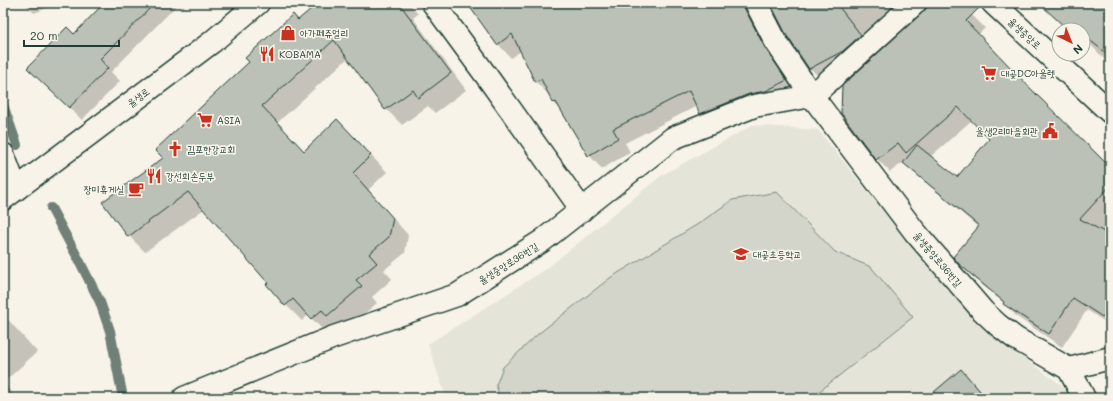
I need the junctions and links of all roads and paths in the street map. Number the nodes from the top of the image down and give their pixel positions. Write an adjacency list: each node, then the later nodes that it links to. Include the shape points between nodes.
1 (258, 3): 9 (street, 율생로, via 212,42)
2 (433, 3): 10 (street)
3 (756, 3): 6 (street, via 776,42)
4 (915, 3): 6 (street)
5 (993, 3): 7 (street, 율생중앙로)
6 (812, 96): 10 (street, 율생중앙로36번길, via 754,106 673,138); 12 (street, 율생중앙로36번길, via 915,232 982,310 1015,338)
7 (1110, 112)
8 (3, 154): 9 (street, 율생로)
9 (10, 194)
10 (582, 210): 13 (street, 율생중앙로36번길, via 542,241 456,295 334,337)
11 (1110, 358): 12 (street)
12 (1069, 368): 14 (street)
13 (184, 398)
14 (1084, 398)

